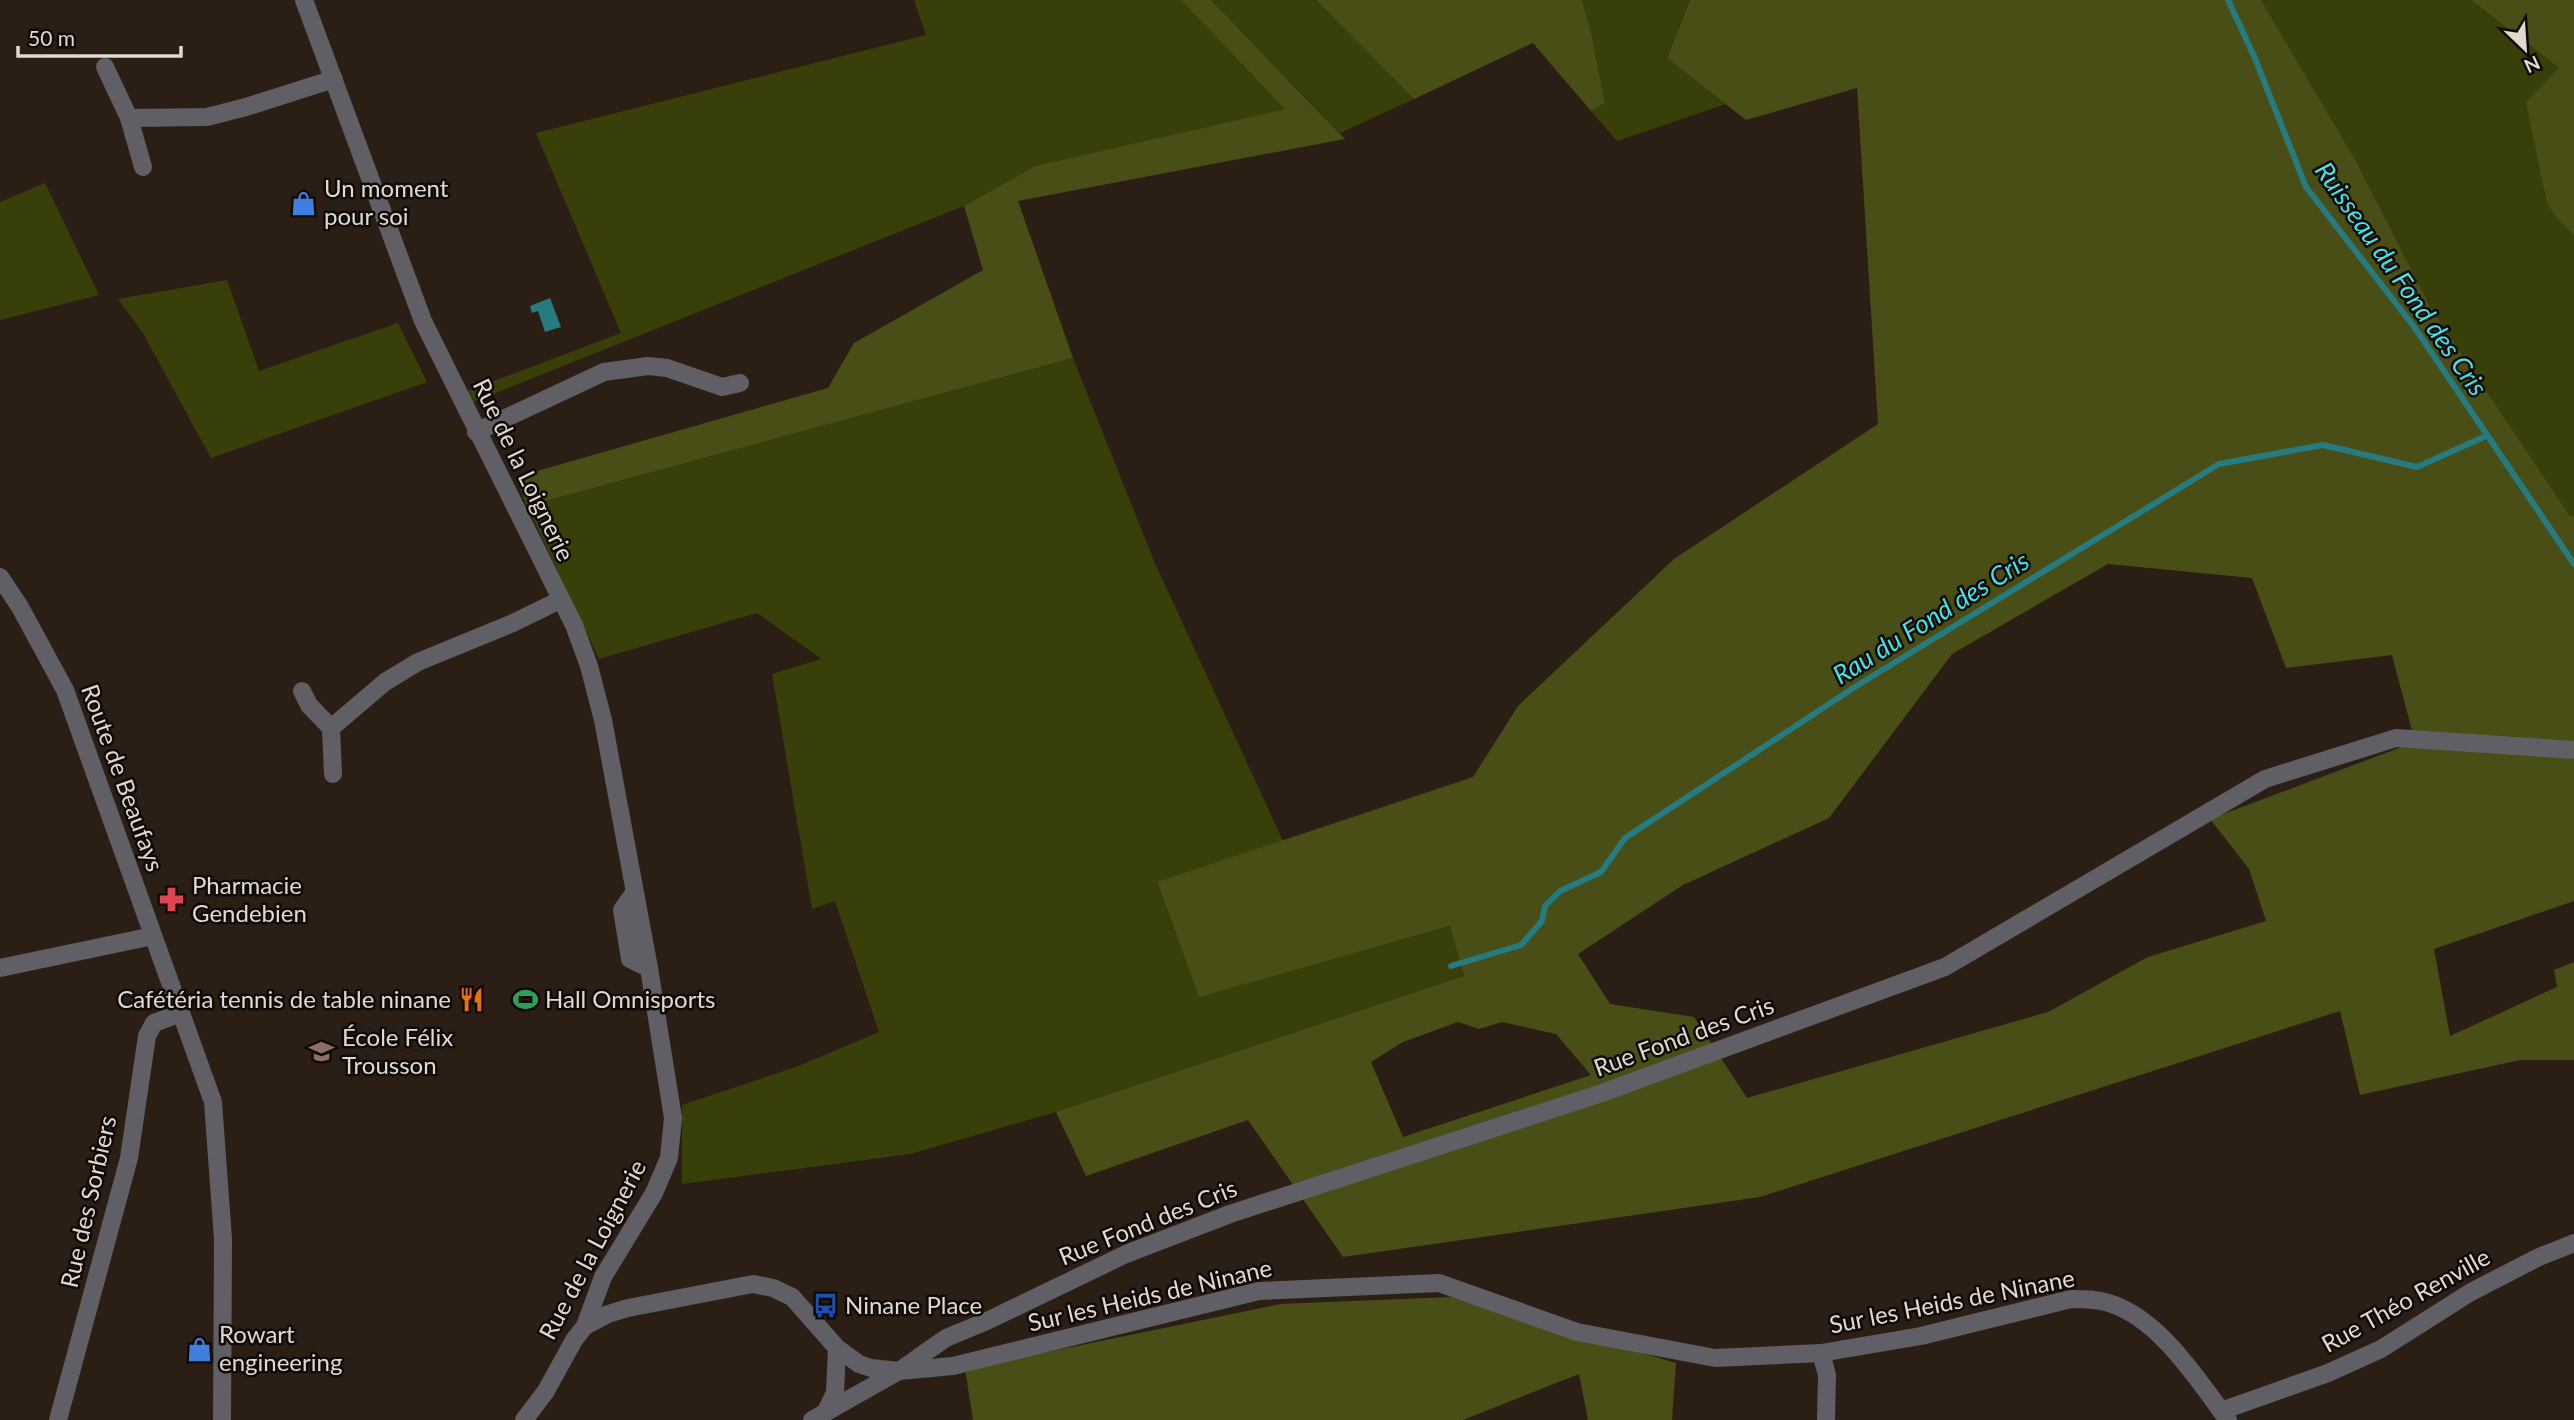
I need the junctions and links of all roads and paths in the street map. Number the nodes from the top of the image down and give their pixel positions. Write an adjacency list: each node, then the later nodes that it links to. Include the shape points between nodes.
1 (304, 0): 3 (street, Rue de la Loignerie)
2 (105, 67): 4 (street)
3 (334, 79): 4 (street, via 207,117); 7 (street, Rue de la Loignerie, via 422,321)
4 (129, 118): 5 (street)
5 (143, 167)
6 (740, 383): 7 (street, via 722,387 648,366 604,372)
7 (476, 432): 9 (street, Rue de la Loignerie)
8 (0, 577): 14 (street, Route de Beaufays, via 65,690)
9 (560, 600): 11 (street, via 418,662 385,682); 18 (street, Rue de la Loignerie, via 586,658 603,720 673,1118 668,1158 654,1193)
10 (302, 691): 11 (street)
11 (331, 728): 13 (street)
12 (2574, 750): 23 (street, Rue Fond des Cris, via 2396,738 2265,779 1945,967 1591,1097 1126,1254 946,1338)
13 (333, 775)
14 (153, 936): 15 (street); 16 (street, Route de Beaufays)
15 (0, 968)
16 (181, 1013): 26 (street, Rue des Sorbiers, via 154,1023 147,1035 129,1158); 27 (street, Route de Beaufays, via 213,1102 223,1238)
17 (2574, 1243): 25 (street, Rue Théo Renville, via 2471,1292 2381,1349)
18 (603, 1277): 19 (street, via 619,1301); 20 (street, Rue de la Loignerie)
19 (640, 1305): 20 (street); 21 (street, via 753,1284 773,1288 792,1297)
20 (585, 1326): 28 (street, Rue de la Loignerie)
21 (836, 1348): 23 (street, via 859,1364); 24 (street, via 835,1393)
22 (1821, 1353): 23 (street, Sur les Heids de Ninane, via 1703,1355 1577,1332 1439,1283 1259,1291 953,1366); 25 (street, Sur les Heids de Ninane, via 1921,1336 2071,1299 2109,1302 2145,1322 2165,1340); 29 (street, via 1827,1375)
23 (899, 1371): 24 (street, Rue Fond des Cris)
24 (819, 1416)
25 (2224, 1416)
26 (58, 1420)
27 (222, 1420)
28 (524, 1420)
29 (1826, 1420)

